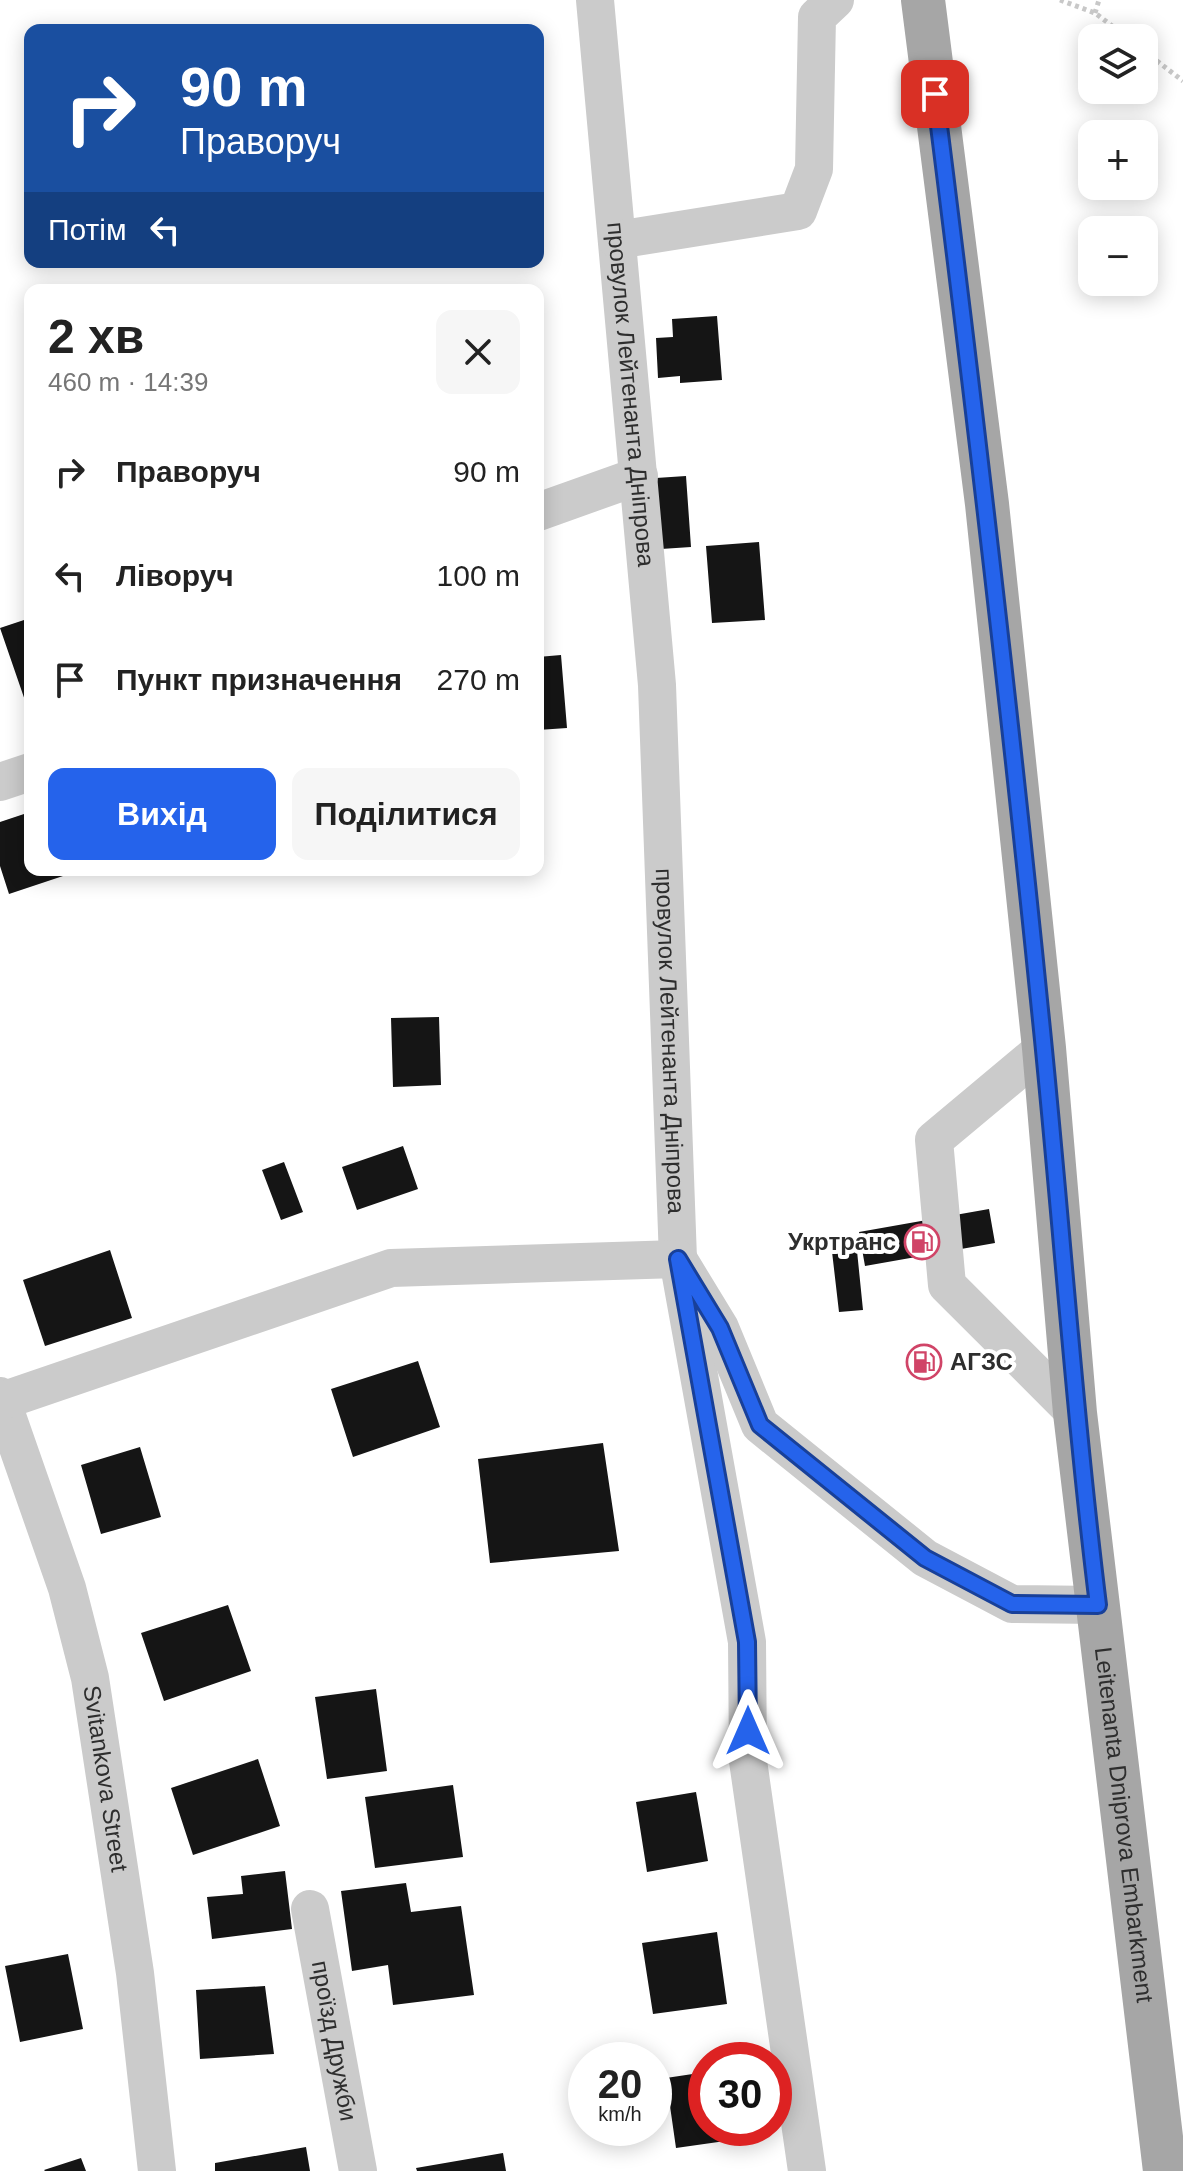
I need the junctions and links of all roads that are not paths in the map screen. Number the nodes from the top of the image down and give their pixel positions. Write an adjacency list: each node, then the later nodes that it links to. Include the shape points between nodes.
1 (595, 0): 4 (street, провулок Лейтенанта Дніпрова)
2 (835, 0): 4 (street, via 817,17 814,169 798,211)
3 (923, 0): 9 (main road, Leitenanta Dniprova Embarkment, via 987,504)
4 (617, 240): 5 (street, провулок Лейтенанта Дніпрова)
5 (639, 476): 6 (street); 10 (street, провулок Лейтенанта Дніпрова, via 657,685)
6 (544, 510)
7 (24, 774): 8 (street)
8 (0, 782)
9 (1044, 1048): 12 (main road, Leitenanta Dniprova Embarkment); 12 (street, via 934,1140 935,1155 947,1285)
10 (678, 1259): 11 (street, via 391,1268); 13 (street, via 720,1328 760,1425 925,1558 1012,1604); 17 (street, провулок Лейтенанта Дніпрова, via 747,1642 748,1761)
11 (1, 1399): 15 (street, Svitankova Street, via 67,1588 90,1678 135,1973)
12 (1075, 1413): 13 (main road, Leitenanta Dniprova Embarkment)
13 (1098, 1605): 18 (main road, Leitenanta Dniprova Embarkment)
14 (310, 1909): 16 (street, проїзд Дружби)
15 (157, 2171)
16 (358, 2171)
17 (807, 2171)
18 (1165, 2171)

